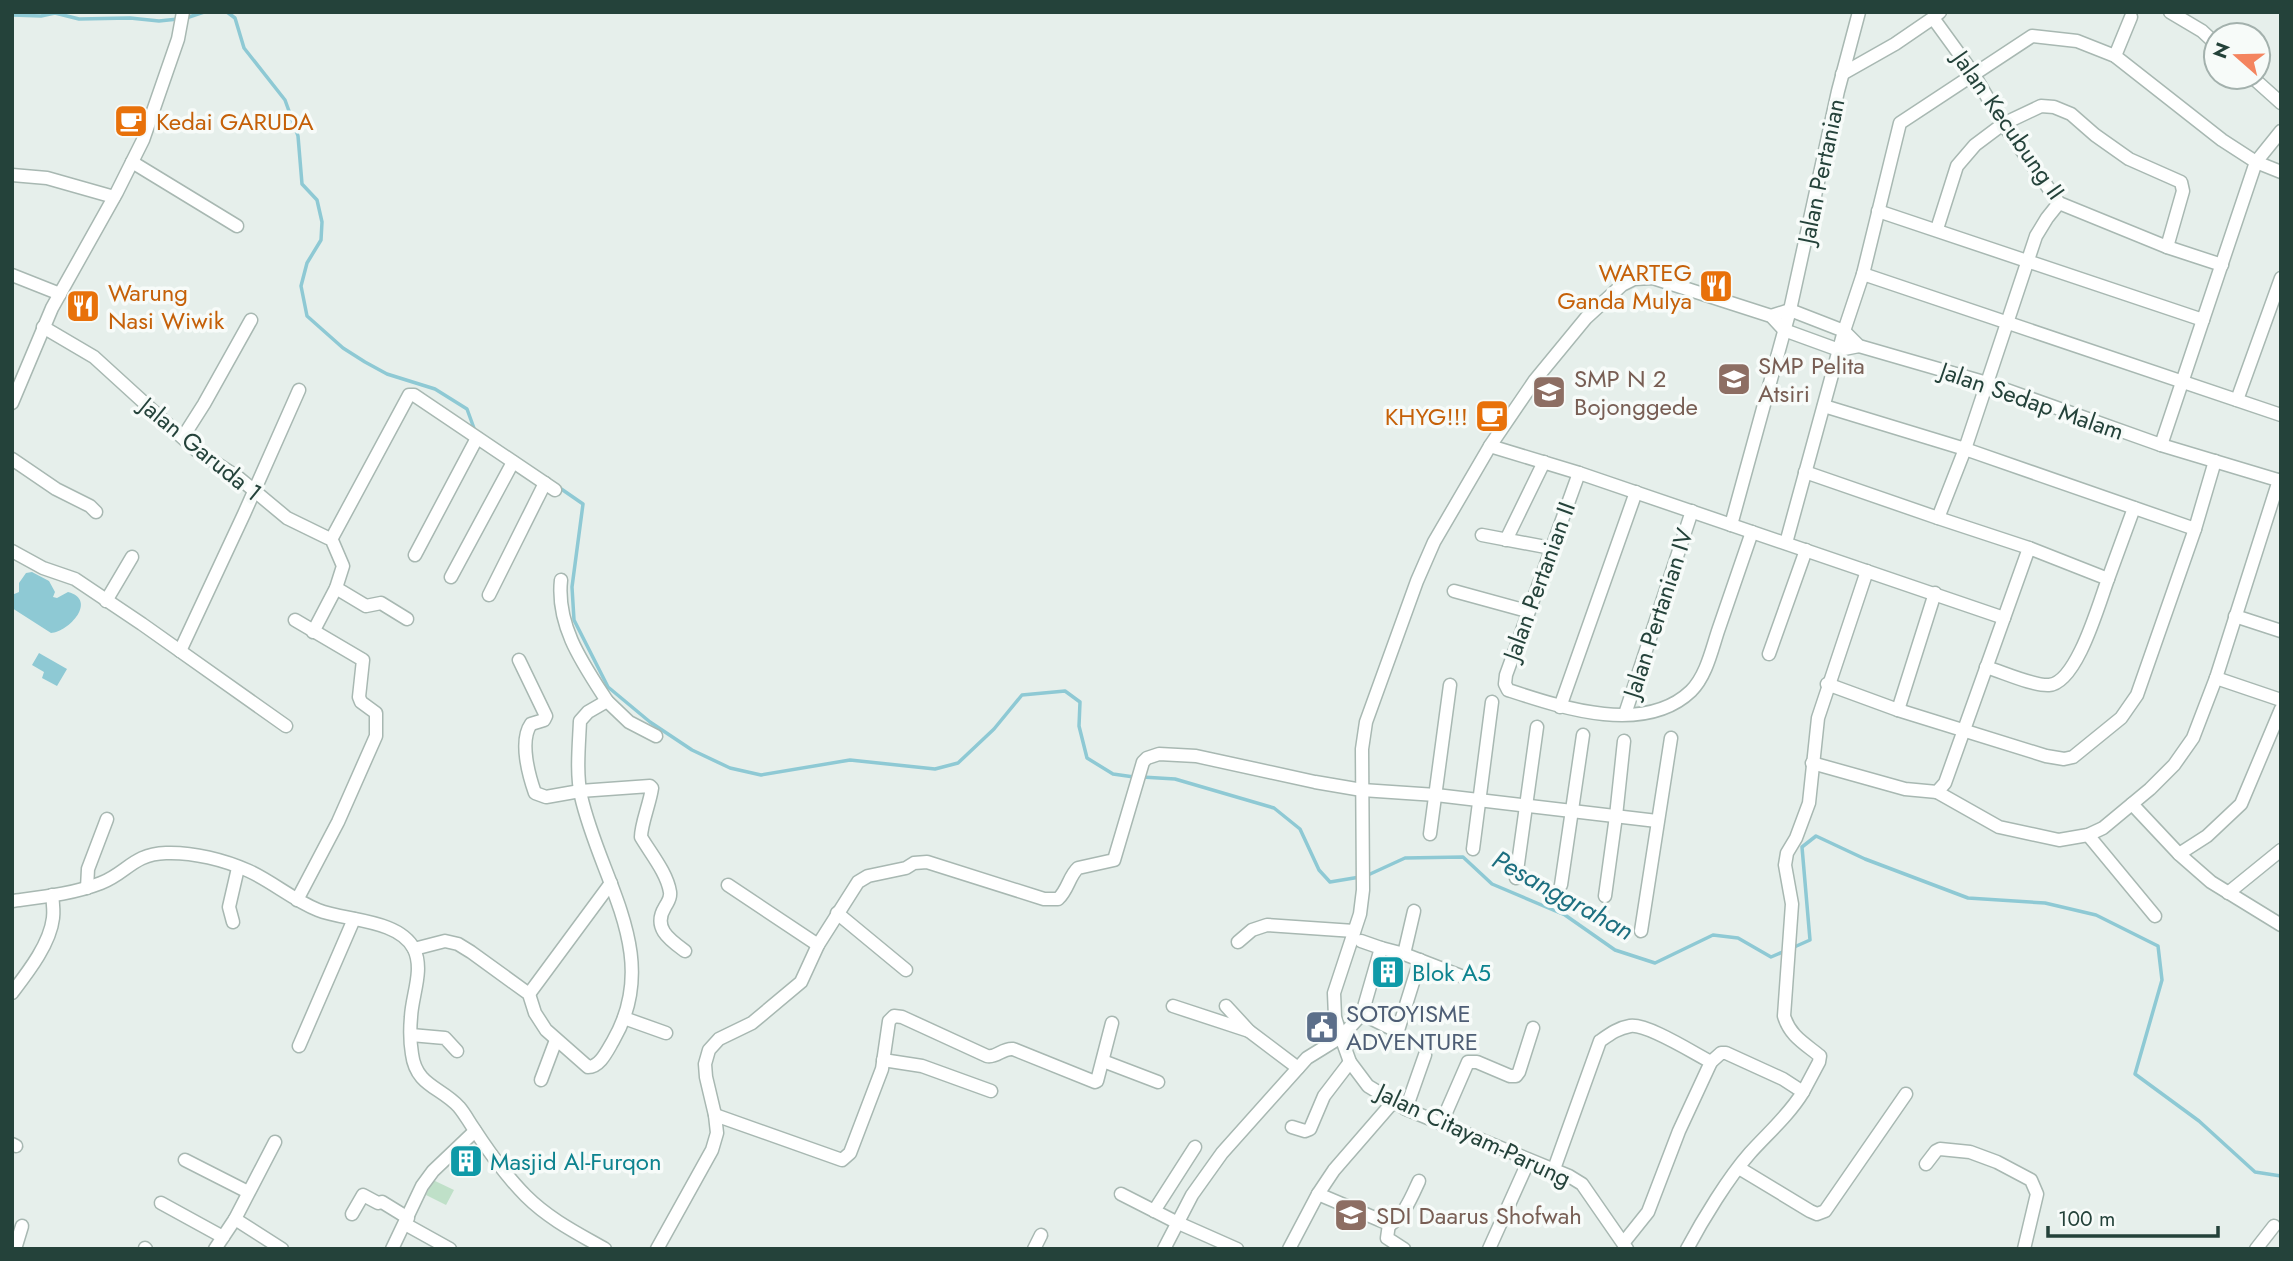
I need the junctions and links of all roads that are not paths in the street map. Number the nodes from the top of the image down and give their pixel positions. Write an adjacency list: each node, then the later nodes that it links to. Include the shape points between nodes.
1 (1859, 12): 9 (street, Jalan Pertanian)
2 (2169, 12): 6 (street)
3 (183, 13): 14 (street, via 149,124)
4 (1937, 15): 8 (street, Jalan Kecubung II); 9 (street)
5 (2131, 17): 7 (street)
6 (2202, 31)
7 (2115, 56): 8 (street, via 2077,41 2032,36); 15 (street)
8 (1973, 73): 12 (street, Jalan Kecubung II); 20 (street, via 1900,123)
9 (1842, 74): 30 (street, Jalan Pertanian)
10 (2268, 91): 11 (street)
11 (2281, 103)
12 (2003, 124): 19 (street, Jalan Kecubung II); 22 (street, via 1957,166); 23 (street, via 2040,106 2062,110 2129,159 2181,182 2183,191)
13 (2281, 131): 15 (street)
14 (132, 162): 18 (street); 21 (street)
15 (2256, 162): 16 (street); 25 (street)
16 (2281, 172)
17 (12, 175): 18 (street, via 47,178)
18 (114, 197): 29 (street)
19 (2059, 203): 23 (street, Jalan Kecubung II); 24 (street, via 2036,236)
20 (1878, 211): 22 (street); 26 (street)
21 (237, 226)
22 (1937, 229): 24 (street)
23 (2167, 247): 25 (street, Jalan Kecubung II)
24 (2026, 261): 33 (street); 34 (street)
25 (2222, 265): 33 (street)
26 (1863, 274): 34 (street); 37 (street)
27 (12, 275): 29 (street)
28 (2281, 278): 44 (street)
29 (60, 294): 35 (street)
30 (1790, 310): 31 (street); 36 (street, Jalan Pertanian); 37 (street, Jalan Sedap Malam)
31 (1771, 316): 36 (street, Jalan Citayam-Parung); 51 (street, Jalan Citayam-Parung, via 1653,278 1634,279 1586,318 1535,380)
32 (251, 320): 48 (street)
33 (2203, 320): 40 (street)
34 (2007, 322): 40 (street); 41 (street)
35 (43, 327): 42 (street); 48 (street, Jalan Garuda 1, via 94,357)
36 (1784, 330): 39 (street); 66 (street, Jalan Pertanian)
37 (1844, 331): 38 (street, Jalan Sedap Malam); 39 (street)
38 (1859, 346): 39 (street); 41 (street, Jalan Sedap Malam)
39 (1839, 350): 46 (street)
40 (2181, 382): 44 (street); 50 (street)
41 (1987, 383): 50 (street, Jalan Sedap Malam); 52 (street)
42 (16, 384): 45 (street)
43 (299, 390): 60 (street)
44 (2237, 400): 47 (street)
45 (12, 403)
46 (1824, 406): 52 (street); 57 (street)
47 (2281, 415)
48 (183, 437): 60 (street, Jalan Garuda 1)
49 (477, 438): 55 (street); 70 (street, via 410,395); 77 (street)
50 (2161, 445): 54 (street, Jalan Sedap Malam)
51 (1490, 446): 56 (street); 118 (street, Jalan Citayam-Parung, via 1434,542 1413,593 1366,722)
52 (1965, 449): 62 (street); 65 (street)
53 (12, 459): 64 (street)
54 (2215, 461): 59 (street, Jalan Sedap Malam); 67 (street)
55 (513, 462): 80 (street); 86 (street, via 550,487)
56 (1544, 462): 58 (street); 71 (street)
57 (1805, 472): 65 (street); 72 (street)
58 (1579, 473): 61 (street); 73 (street, Jalan Pertanian II)
59 (2280, 481): 89 (street)
60 (254, 490): 70 (street, Jalan Garuda 1, via 287,518); 95 (street)
61 (1636, 492): 63 (street); 105 (street)
62 (2134, 508): 67 (street); 81 (street)
63 (1692, 511): 66 (street); 108 (street, Jalan Pertanian IV)
64 (96, 512)
65 (1938, 518): 74 (street)
66 (1731, 525): 68 (street)
67 (2195, 529): 111 (street, via 2137,695 2105,733 2073,758 2064,759)
68 (1752, 532): 72 (street); 108 (street, via 1705,668 1692,690 1661,709)
69 (1482, 535): 71 (street)
70 (332, 537): 83 (street, via 343,566)
71 (1506, 540): 73 (street)
72 (1786, 543): 75 (street)
73 (1551, 548): 88 (street, Jalan Pertanian II)
74 (2029, 548): 81 (street); 90 (street)
75 (1806, 550): 79 (street); 96 (street)
76 (12, 551): 87 (street, via 75,579)
77 (415, 555)
78 (132, 557): 87 (street)
79 (1867, 571): 85 (street); 100 (street)
80 (451, 577)
81 (2108, 579): 98 (street, via 2077,659 2063,680 2047,685)
82 (561, 580): 103 (street, via 566,627)
83 (336, 588): 91 (street, via 366,606 381,603); 94 (street)
84 (1454, 590): 88 (street)
85 (1935, 593): 90 (street); 107 (street)
86 (489, 595)
87 (106, 601): 95 (street)
88 (1527, 611): 105 (street, Jalan Pertanian II, via 1505,684 1508,690)
89 (2235, 616): 93 (street); 99 (street)
90 (2004, 618): 98 (street)
91 (407, 619)
92 (295, 620): 94 (street)
93 (2281, 631)
94 (313, 632): 142 (street, via 363,660 359,697 376,713 377,730 338,822)
95 (180, 651): 109 (street)
96 (1769, 654)
97 (519, 660): 117 (street, via 546,716 531,724 526,734 527,772 535,793 546,797)
98 (1986, 667): 111 (street)
99 (2216, 678): 102 (street); 122 (street, via 2193,738 2174,765)
100 (1827, 684): 107 (street); 116 (street)
101 (1450, 685): 120 (street)
102 (2281, 700)
103 (607, 701): 113 (street, via 629,722); 117 (street, via 580,721)
104 (1492, 702): 121 (street)
105 (1560, 707): 108 (street)
106 (2281, 709): 132 (street, via 2241,804)
107 (1898, 710): 111 (street)
108 (1625, 714)
109 (286, 726)
110 (1537, 727): 123 (street)
111 (1964, 730): 119 (street, via 1945,783)
112 (1583, 735): 124 (street)
113 (656, 736)
114 (1671, 738): 127 (street)
115 (1624, 741): 125 (street)
116 (1812, 763): 119 (street, via 1905,789); 185 (street, via 1809,803 1786,865 1792,904 1784,1016 1796,1038 1820,1056)
117 (580, 790): 135 (street); 156 (street, via 652,788 641,837 671,894 662,912 661,928)
118 (1362, 790): 120 (street); 145 (street, via 1196,756 1159,754 1143,762 1114,860 1078,868 1058,899 1044,900 922,862 863,878); 151 (street, Jalan Citayam-Parung, via 1363,890)
119 (1937, 792): 129 (street, via 1998,827 2059,840)
120 (1436, 794): 121 (street); 128 (street)
121 (1479, 800): 123 (street); 130 (street)
122 (2132, 804): 129 (street); 132 (street)
123 (1526, 806): 124 (street); 134 (street)
124 (1572, 811): 125 (street); 137 (street)
125 (1616, 817): 127 (street); 141 (street)
126 (107, 819): 138 (street, via 88,869)
127 (1657, 821): 150 (street)
128 (1430, 834)
129 (2088, 835): 146 (street)
130 (1473, 849)
131 (2281, 850): 139 (street)
132 (2179, 854): 139 (street)
133 (239, 868): 138 (street, via 188,854 156,854); 142 (street); 148 (street, via 229,908)
134 (1516, 878)
135 (611, 883): 162 (street); 166 (street, via 633,963)
136 (728, 885): 153 (street)
137 (1561, 885)
138 (87, 888): 140 (street)
139 (2228, 893): 149 (street)
140 (52, 895): 143 (street); 161 (street, via 52,925 36,959)
141 (1605, 896)
142 (297, 900): 147 (street)
143 (12, 901)
144 (1414, 911): 157 (street)
145 (837, 913): 153 (street); 159 (street)
146 (2155, 916)
147 (355, 919): 155 (street, via 389,929); 174 (street)
148 (233, 922)
149 (2281, 925)
150 (1640, 931)
151 (1357, 936): 152 (street, via 1267,925); 154 (street); 172 (street, Jalan Citayam-Parung, via 1334,993)
152 (1238, 942)
153 (818, 945): 189 (street, via 794,989 709,1050 706,1077)
154 (1381, 948): 157 (street); 165 (street)
155 (414, 950): 162 (street, via 450,941); 171 (street, via 418,974)
156 (685, 951)
157 (1404, 954): 158 (street)
158 (1420, 960): 160 (street); 165 (street, via 1397,1036)
159 (906, 970)
160 (1461, 976)
161 (12, 992)
162 (529, 994): 173 (street, via 539,1021)
163 (1173, 1006): 169 (street)
164 (1226, 1006): 169 (street)
165 (1362, 1014): 172 (street)
166 (624, 1018): 170 (street); 173 (street, via 593,1067)
167 (1112, 1023): 178 (street)
168 (1533, 1028): 190 (street, via 1516,1076 1468,1062)
169 (1249, 1031): 181 (street)
170 (666, 1033)
171 (411, 1035): 175 (street, via 445,1038); 192 (street, via 411,1052 420,1075 452,1100)
172 (1341, 1037): 179 (street, Jalan Citayam-Parung); 181 (street, via 1318,1049)
173 (556, 1040): 182 (street)
174 (299, 1046)
175 (457, 1051)
176 (1425, 1055): 188 (street)
177 (883, 1060): 178 (street, via 889,1021 897,1016 986,1056 1013,1049 1095,1082); 184 (street, via 922,1066); 189 (street, via 845,1159)
178 (1103, 1061): 183 (street)
179 (1350, 1062): 187 (street, Jalan Citayam-Parung, via 1368,1086); 191 (street, via 1324,1096 1310,1129)
180 (1711, 1062): 185 (street, via 1726,1053); 199 (street, via 1634,1025 1617,1029 1600,1041); 216 (street, via 1648,1212)
181 (1298, 1068): 209 (street, via 1211,1167)
182 (541, 1080)
183 (1158, 1082)
184 (991, 1091)
185 (1803, 1091): 198 (street)
186 (1906, 1094): 198 (street, via 1825,1211 1810,1211)
187 (1394, 1102): 188 (street, Jalan Citayam-Parung); 203 (street)
188 (1406, 1109): 190 (street, Jalan Citayam-Parung)
189 (715, 1115): 223 (street, via 717,1133 712,1150)
190 (1441, 1124): 196 (street, Jalan Citayam-Parung)
191 (1292, 1127)
192 (475, 1131): 208 (street, via 433,1171); 222 (street, via 525,1195 548,1215)
193 (275, 1142): 201 (street)
194 (1195, 1147): 205 (street)
195 (185, 1160): 201 (street)
196 (1529, 1160): 199 (street, Jalan Citayam-Parung); 229 (street)
197 (1926, 1164): 231 (street, via 1940,1149 1970,1152 2031,1180 2037,1194)
198 (1739, 1168): 230 (street)
199 (1554, 1169): 216 (street, Jalan Citayam-Parung, via 1582,1184)
200 (1419, 1181): 210 (street, via 1404,1211)
201 (248, 1192): 207 (street)
202 (1121, 1194): 205 (street)
203 (1318, 1194): 210 (street); 227 (street)
204 (161, 1203): 214 (street)
205 (1154, 1211): 209 (street)
206 (352, 1214): 208 (street, via 363,1195 382,1202)
207 (234, 1219): 214 (street); 219 (street)
208 (407, 1221): 220 (street); 221 (street)
209 (1176, 1222): 215 (street); 225 (street)
210 (1390, 1225): 228 (street, via 1387,1238)
211 (22, 1226): 217 (street)
212 (2274, 1226): 232 (street)
213 (1041, 1235): 224 (street)
214 (223, 1237): 218 (street)
215 (1222, 1246): 226 (street)
216 (1626, 1246)
217 (15, 1249)
218 (215, 1249)
219 (282, 1249)
220 (392, 1249)
221 (450, 1249)
222 (605, 1249)
223 (657, 1249)
224 (1034, 1249)
225 (1164, 1249)
226 (1237, 1249)
227 (1289, 1249)
228 (1404, 1249)
229 (1489, 1249)
230 (1687, 1249)
231 (2024, 1249)
232 (2256, 1249)

